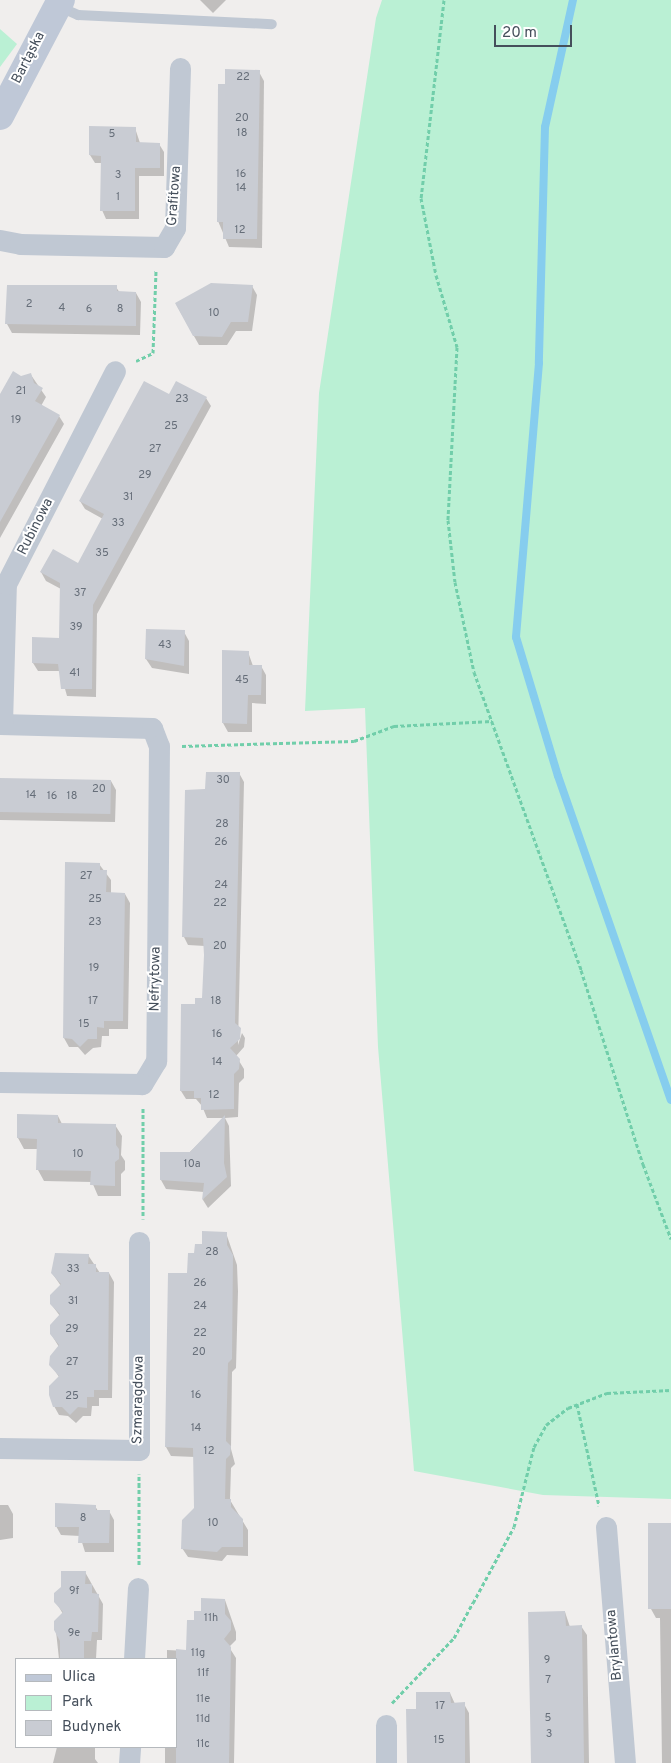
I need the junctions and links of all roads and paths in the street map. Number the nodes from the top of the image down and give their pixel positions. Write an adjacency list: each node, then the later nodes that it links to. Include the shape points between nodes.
1 (444, 0): 9 (path, via 421,198 436,275 458,347 448,520 455,582 474,672)
2 (59, 3): 3 (lane, via 78,15); 5 (street, Bartąska)
3 (272, 24)
4 (180, 68): 7 (street, Grafitowa, via 175,228 164,247)
5 (0, 116)
6 (0, 240): 7 (street, via 20,244)
7 (156, 247): 8 (path, via 153,354)
8 (115, 372): 10 (street, Rubinowa, via 6,584)
9 (492, 721): 11 (path, via 394,726 354,741); 14 (path, via 581,970 643,1164)
10 (1, 724): 11 (street, Rubinowa)
11 (156, 737): 13 (street, Nefrytowa, via 156,1061)
12 (0, 1082): 13 (street)
13 (142, 1084): 15 (path, via 144,1206)
14 (671, 1239)
15 (139, 1242): 19 (street, Szmaragdowa)
16 (671, 1390): 17 (path, via 607,1392)
17 (577, 1404): 20 (path, via 585,1450); 23 (path, via 546,1425 534,1447 509,1536 454,1638 390,1706)
18 (0, 1448): 19 (street, Szmaragdowa)
19 (139, 1450): 21 (path)
20 (606, 1527): 27 (street, Brylantowa)
21 (138, 1588): 22 (street)
22 (134, 1658)
23 (386, 1725): 26 (street)
24 (130, 1748): 25 (street)
25 (129, 1763)
26 (386, 1763)
27 (625, 1763)

